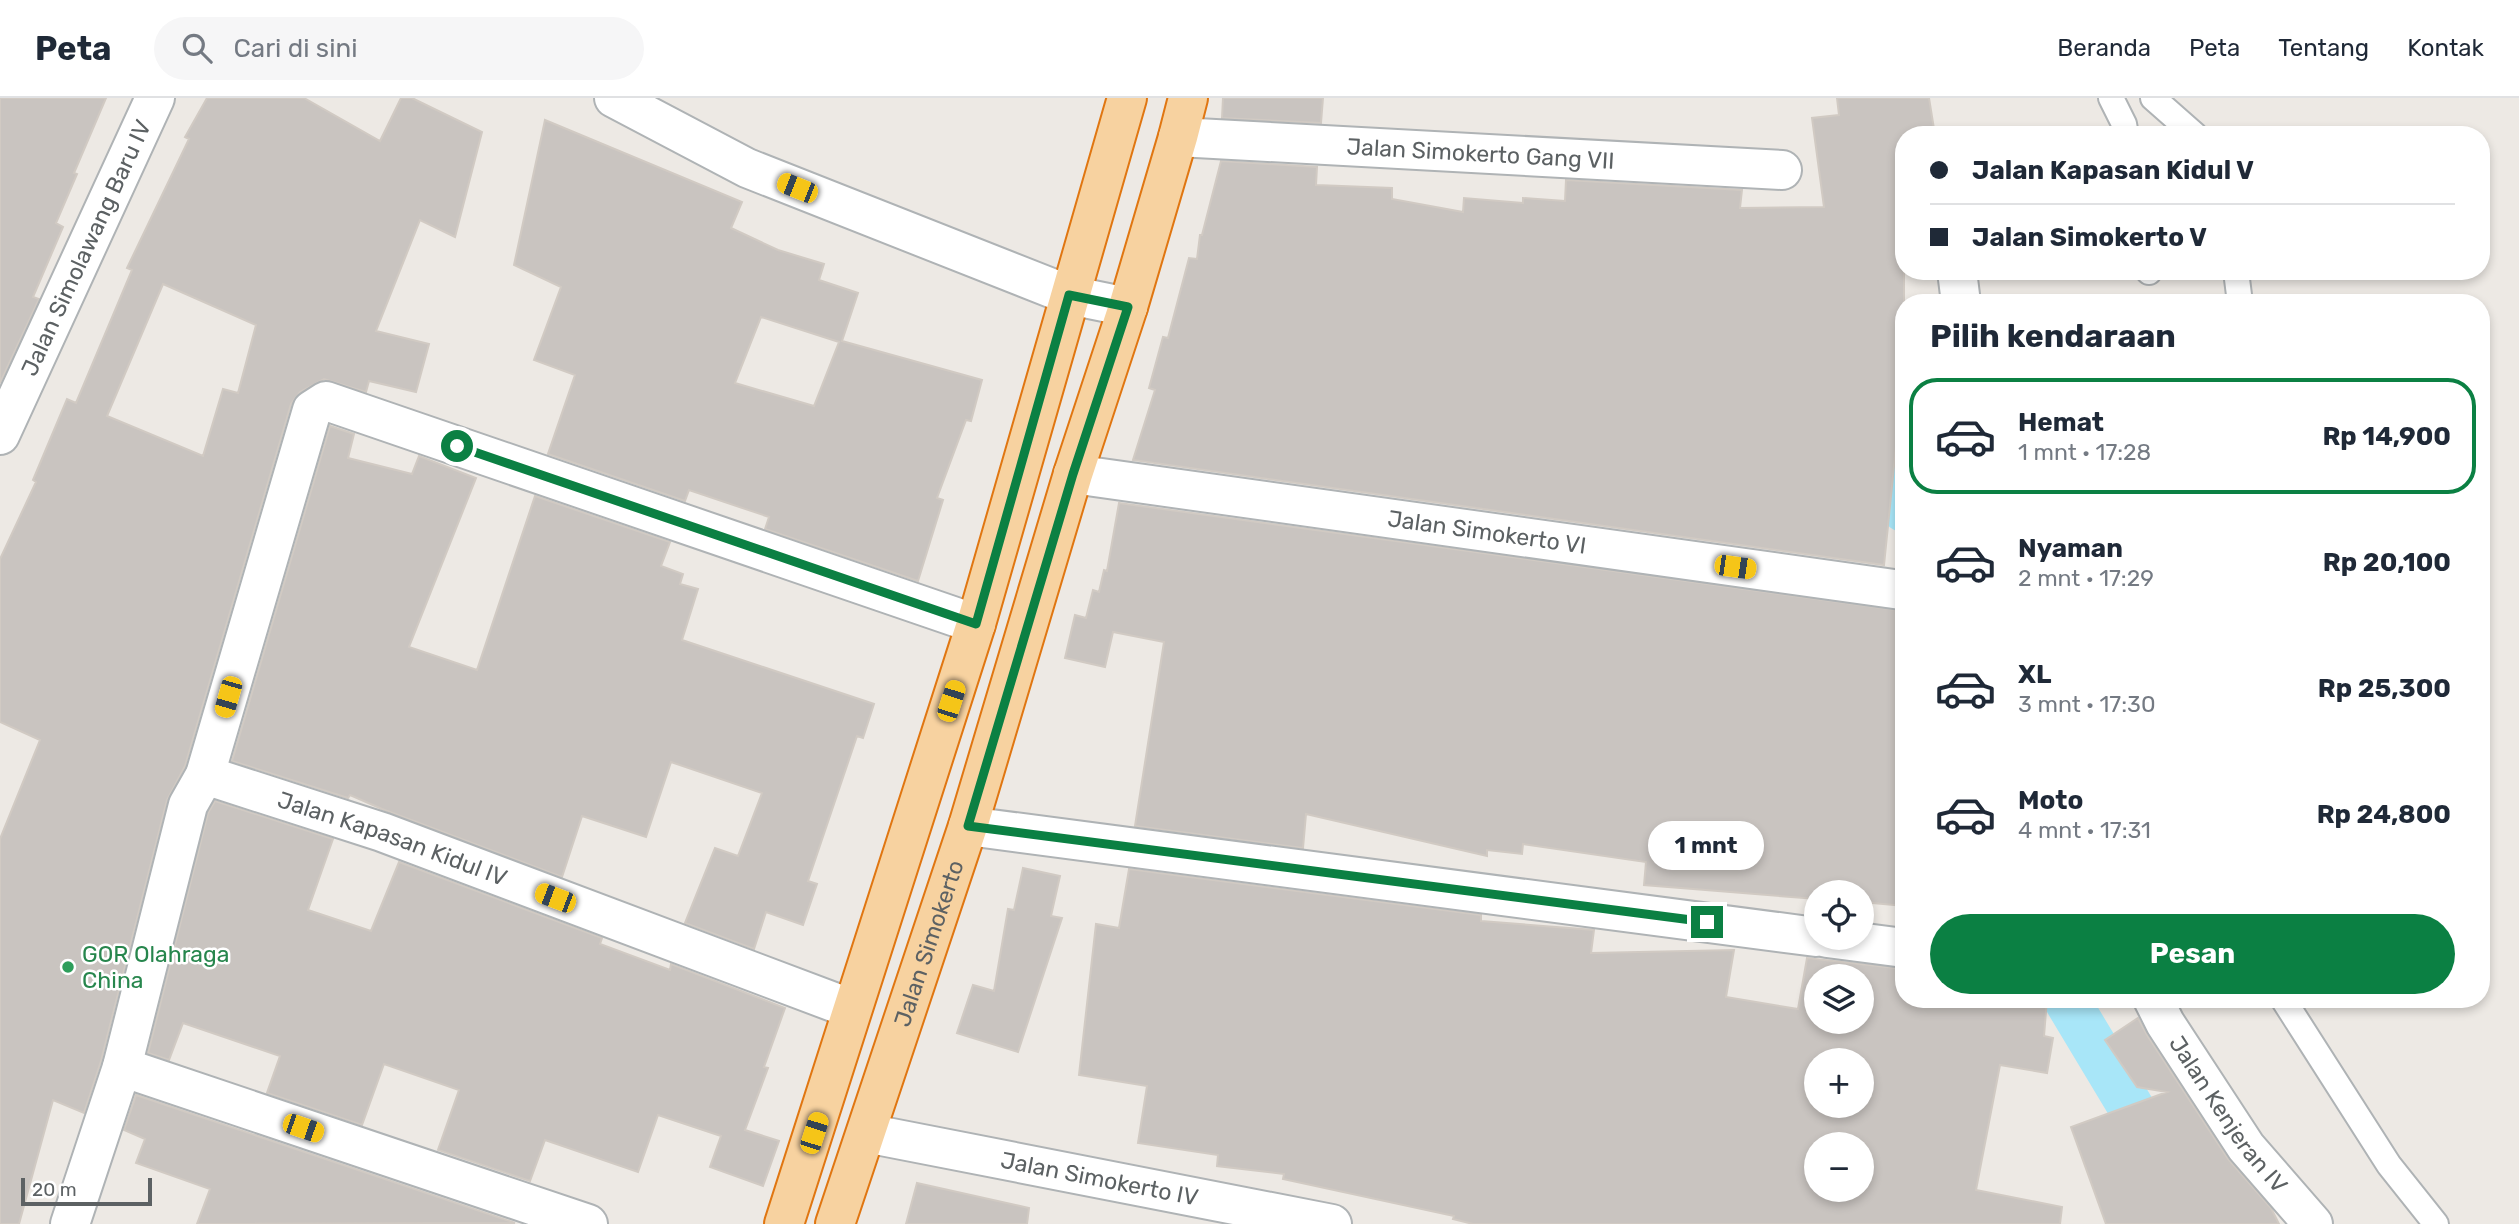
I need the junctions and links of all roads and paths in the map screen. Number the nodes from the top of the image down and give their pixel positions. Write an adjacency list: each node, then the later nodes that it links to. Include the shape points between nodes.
1 (155, 98): 13 (street, Jalan Simolawang Baru IV)
2 (614, 98): 11 (street, via 747,168)
3 (1127, 98): 11 (highway)
4 (1188, 98): 9 (highway, Jalan Simokerto)
5 (2111, 98): 7 (lane)
6 (2153, 98): 8 (lane)
7 (2124, 126)
8 (2186, 126)
9 (1178, 137): 10 (street, Jalan Simokerto Gang VII); 12 (highway, Jalan Simokerto)
10 (1782, 170)
11 (1069, 295): 12 (street); 16 (highway)
12 (1128, 307): 14 (highway, Jalan Simokerto)
13 (0, 435)
14 (1073, 474): 15 (street, Jalan Simokerto VI); 18 (highway, Jalan Simokerto)
15 (1895, 589)
16 (976, 624): 17 (street, via 326,401 312,410); 24 (highway)
17 (205, 775): 24 (street, Jalan Kapasan Kidul IV, via 382,832); 25 (street, via 188,805)
18 (968, 826): 19 (street); 26 (highway, Jalan Simokerto)
19 (1804, 935)
20 (1874, 944): 21 (street)
21 (1895, 947)
22 (2158, 1008): 32 (street, Jalan Kenjeran IV, via 2246,1147)
23 (2289, 1008): 33 (lane, via 2389,1165)
24 (852, 1009): 29 (highway)
25 (122, 1067): 27 (street); 28 (street)
26 (866, 1133): 30 (highway, Jalan Simokerto); 31 (street, Jalan Simokerto IV)
27 (70, 1224)
28 (587, 1224)
29 (784, 1224)
30 (835, 1224)
31 (1332, 1224)
32 (2313, 1224)
33 (2436, 1224)

